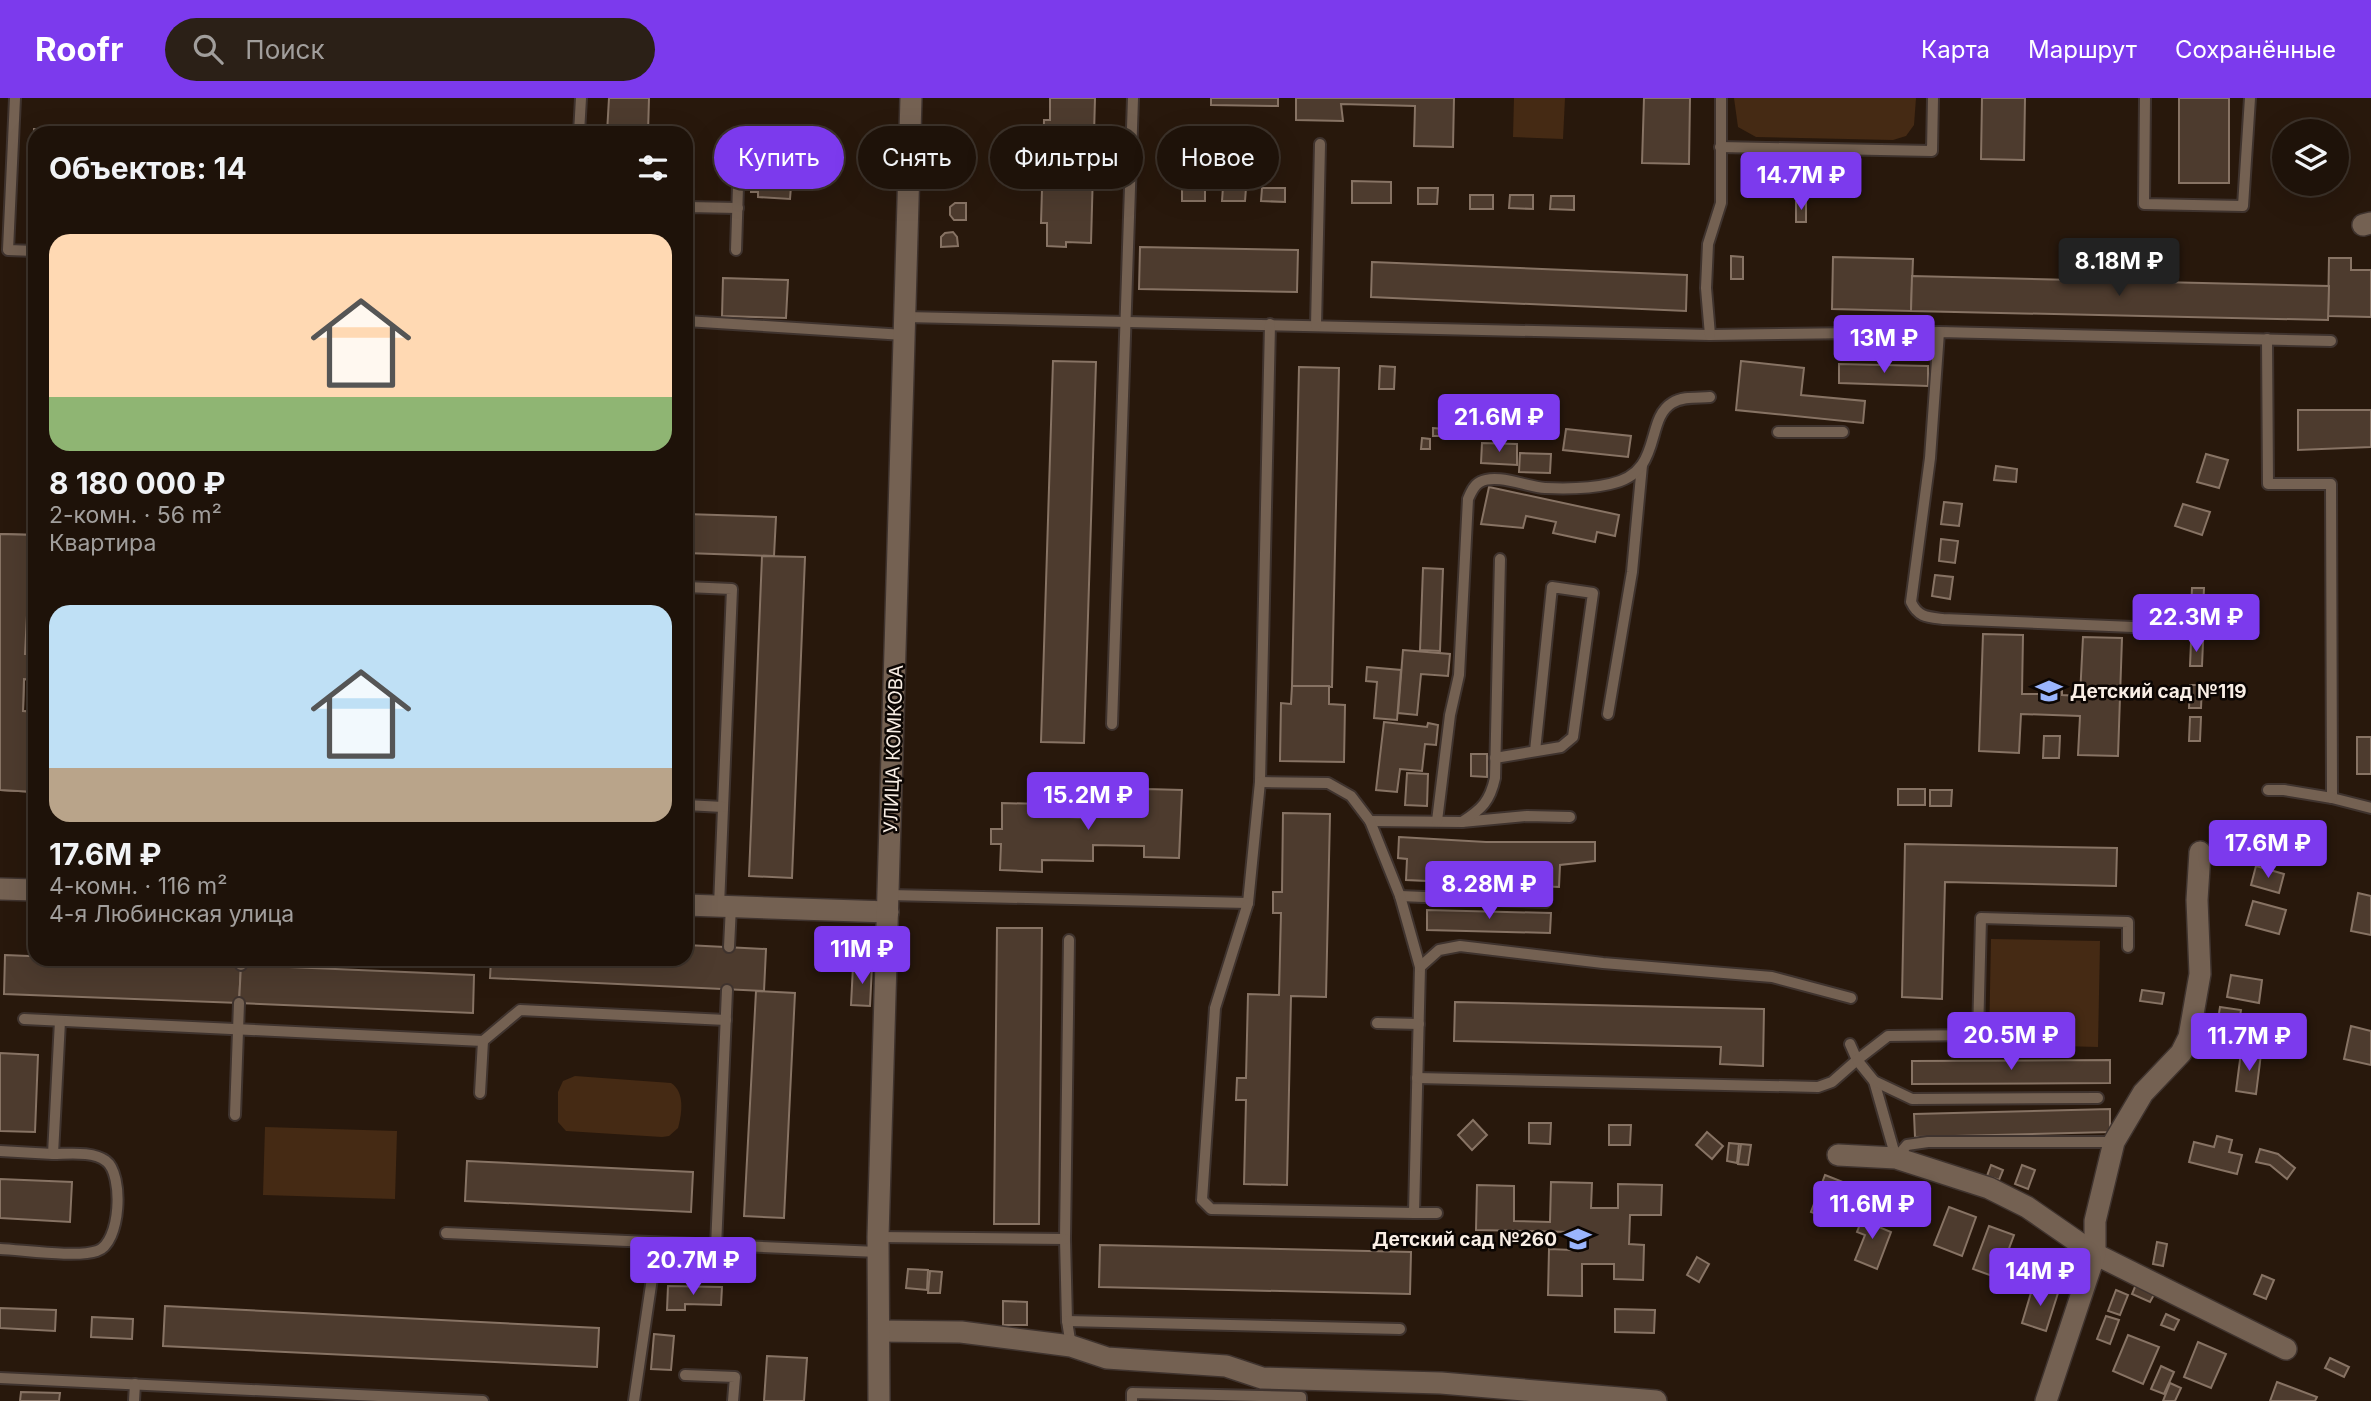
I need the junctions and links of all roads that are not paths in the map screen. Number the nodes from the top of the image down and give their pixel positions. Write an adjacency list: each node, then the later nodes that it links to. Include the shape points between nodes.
1 (15, 98): 16 (lane, via 8,250)
2 (581, 98): 9 (lane)
3 (911, 98): 20 (street, УЛИЦА КОМКОВА)
4 (1133, 98): 18 (lane)
5 (1721, 98): 11 (lane)
6 (1933, 98): 11 (lane, via 1932,151)
7 (2145, 98): 8 (lane, via 2144,204 2243,206)
8 (2249, 98)
9 (579, 126)
10 (1320, 144): 21 (lane)
11 (1720, 147): 23 (lane, via 1721,203 1708,244)
12 (738, 189): 14 (lane)
13 (693, 207): 14 (lane)
14 (738, 208): 15 (lane)
15 (736, 250)
16 (28, 251)
17 (693, 321): 20 (lane)
18 (1125, 321): 19 (lane); 20 (lane); 34 (lane)
19 (1270, 324): 21 (lane); 37 (lane)
20 (905, 326): 54 (street, УЛИЦА КОМКОВА)
21 (1317, 326): 23 (lane)
22 (1939, 332): 23 (lane); 24 (lane); 32 (lane, via 1930,458 1911,602 1916,612 1943,619)
23 (1710, 335)
24 (2267, 339): 25 (lane); 39 (lane, via 2268,484 2330,484)
25 (2331, 341)
26 (1710, 397): 29 (lane, via 1670,404)
27 (1778, 432): 28 (lane)
28 (1843, 432)
29 (1642, 465): 33 (lane, via 1632,572); 46 (lane, via 1613,484 1541,488 1490,479 1472,489 1459,675)
30 (1500, 559): 36 (lane)
31 (693, 587): 41 (lane, via 732,589)
32 (2133, 627)
33 (1608, 714)
34 (1112, 723)
35 (1535, 751): 35 (lane, via 1552,587 1593,593 1573,737 1561,747); 36 (lane)
36 (1496, 758): 47 (lane, via 1490,799)
37 (1259, 782): 45 (lane, via 1328,783 1351,796); 53 (lane)
38 (2268, 790): 39 (lane)
39 (2332, 798): 42 (lane)
40 (693, 806): 41 (lane)
41 (723, 807): 56 (lane)
42 (2367, 807): 43 (lane)
43 (2371, 814)
44 (1570, 817): 47 (lane)
45 (1370, 821): 46 (lane); 51 (lane)
46 (1437, 821): 47 (lane)
47 (1462, 822)
48 (2200, 852): 78 (street, via 2200,974 2189,1037 2143,1093)
49 (0, 889): 50 (street)
50 (28, 890)
51 (1400, 897): 52 (lane); 60 (lane)
52 (1545, 902)
53 (1248, 903): 54 (lane); 83 (lane, via 1215,1008 1202,1200 1211,1209)
54 (889, 904): 56 (street); 88 (street, УЛИЦА КОМКОВА)
55 (693, 905): 56 (street)
56 (725, 906): 58 (lane)
57 (1069, 940): 86 (lane)
58 (729, 947)
59 (2127, 947): 72 (lane, via 2128,922 1981,918 1978,1035 1888,1036)
60 (1420, 967): 62 (lane, via 1439,950 1460,946 1772,977); 68 (lane)
61 (727, 990): 65 (lane)
62 (1851, 998)
63 (239, 1003): 69 (lane)
64 (24, 1019): 66 (lane)
65 (726, 1020): 70 (lane, via 520,1010); 89 (lane)
66 (60, 1021): 69 (lane); 80 (lane)
67 (1377, 1023): 68 (lane)
68 (1419, 1024): 73 (lane)
69 (238, 1030): 70 (lane); 77 (lane)
70 (482, 1041): 75 (lane)
71 (1850, 1044): 72 (lane)
72 (1857, 1060): 73 (lane, via 1832,1083 1818,1087); 74 (lane)
73 (1418, 1078): 83 (lane)
74 (1874, 1081): 76 (lane, via 1912,1099); 82 (lane)
75 (480, 1093)
76 (2098, 1098)
77 (235, 1115)
78 (2114, 1142): 82 (lane, via 1928,1142 1907,1145); 91 (street, via 2095,1221)
79 (0, 1151): 80 (lane)
80 (53, 1154): 90 (lane, via 100,1157 113,1168 117,1183 113,1236 103,1249 87,1253)
81 (1838, 1155): 82 (street)
82 (1896, 1158): 91 (street, via 1998,1193 2036,1212)
83 (1414, 1213): 84 (lane)
84 (1437, 1213)
85 (446, 1233): 87 (lane)
86 (1065, 1239): 88 (lane); 92 (lane)
87 (657, 1244): 89 (lane); 102 (lane)
88 (878, 1244): 89 (lane); 94 (street, УЛИЦА КОМКОВА)
89 (716, 1247)
90 (0, 1249)
91 (2095, 1254): 96 (street); 108 (street)
92 (1067, 1321): 93 (lane); 95 (lane)
93 (1401, 1329)
94 (879, 1331): 95 (street, via 961,1332); 104 (street, УЛИЦА КОМКОВА)
95 (1072, 1346): 107 (street, via 1107,1359 1226,1366 1262,1378 1441,1382)
96 (2286, 1349)
97 (685, 1375): 103 (lane, via 735,1377)
98 (0, 1378): 99 (lane)
99 (135, 1384): 100 (lane); 101 (lane)
100 (134, 1401)
101 (484, 1401)
102 (634, 1401)
103 (733, 1401)
104 (879, 1401)
105 (1132, 1401): 106 (lane, via 1132,1393 1301,1397)
106 (1301, 1401)
107 (1656, 1401)
108 (2046, 1401)

